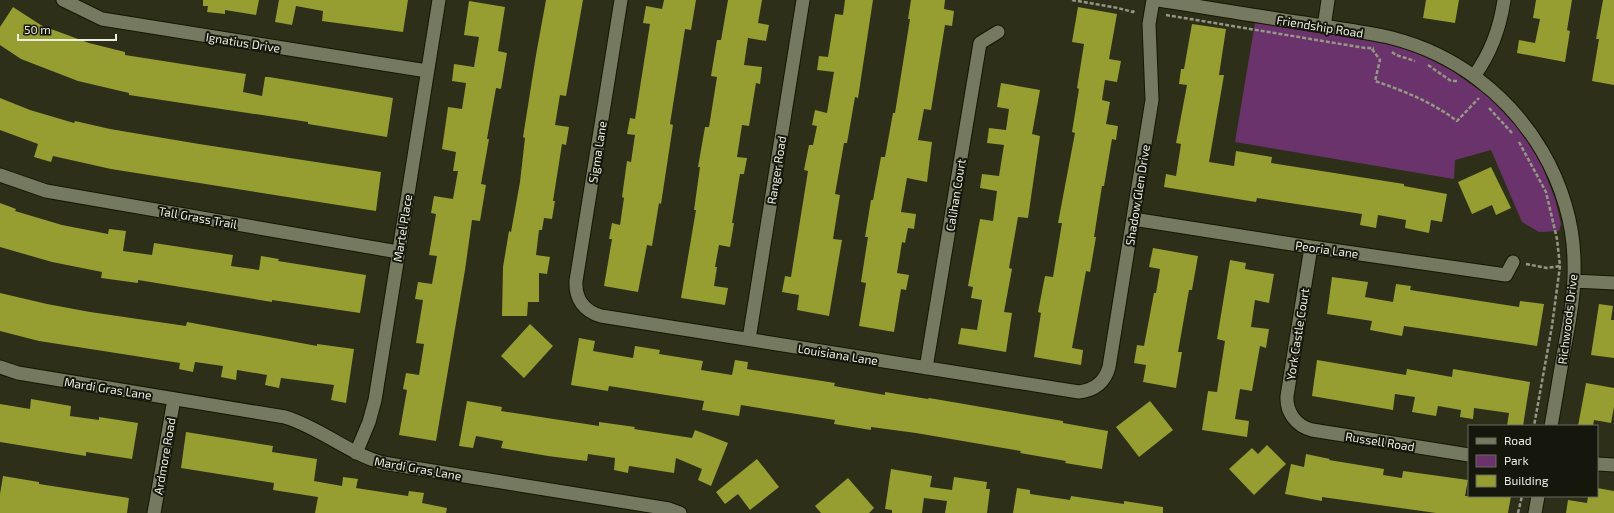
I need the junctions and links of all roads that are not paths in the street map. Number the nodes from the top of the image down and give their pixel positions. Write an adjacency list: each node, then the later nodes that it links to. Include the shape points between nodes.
1 (63, 0): 11 (street, Ignatius Drive, via 102,19)
2 (439, 0): 11 (street, Martel Place)
3 (621, 0): 20 (street, Sigma Lane, via 576,281 576,291)
4 (803, 0): 21 (street, Ranger Road)
5 (1153, 0): 14 (street, Shadow Glen Drive, via 1149,24 1152,100)
6 (1159, 0): 9 (street, Friendship Road)
7 (1328, 0): 9 (street)
8 (1504, 0): 12 (street, via 1496,35 1485,60)
9 (1324, 26): 12 (street, Friendship Road, via 1384,36 1408,43 1442,57)
10 (998, 32): 23 (street, Calihan Court, via 980,43)
11 (427, 71): 16 (street, Martel Place)
12 (1474, 76): 18 (street, Richwoods Drive, via 1514,113 1537,142 1551,169 1561,191 1570,227)
13 (0, 175): 16 (street, Tall Grass Trail, via 46,191)
14 (1133, 219): 15 (street, Peoria Lane); 24 (street, Shadow Glen Drive, via 1109,367 1106,376)
15 (1311, 247): 17 (street, Peoria Lane, via 1506,276); 26 (street, York Castle Court, via 1288,396 1288,406)
16 (398, 252): 28 (street, Martel Place, via 374,406)
17 (1513, 262)
18 (1574, 281): 19 (street); 27 (street, Richwoods Drive)
19 (1614, 284)
20 (581, 304): 21 (street, Louisiana Lane, via 601,316)
21 (749, 339): 23 (street, Louisiana Lane)
22 (0, 368): 25 (street, Mardi Gras Lane)
23 (926, 368): 24 (street, Louisiana Lane, via 1075,392 1089,391)
24 (1097, 386)
25 (174, 399): 28 (street, Mardi Gras Lane, via 285,417 315,429); 33 (street, Ardmore Road)
26 (1294, 419): 29 (street, Russell Road, via 1312,430)
27 (1551, 425)
28 (356, 453): 34 (street, Mardi Gras Lane, via 395,465 669,509)
29 (1468, 455)
30 (1598, 464): 31 (street)
31 (1614, 465)
32 (1538, 497): 35 (street)
33 (154, 513)
34 (680, 513)
35 (1535, 513)

